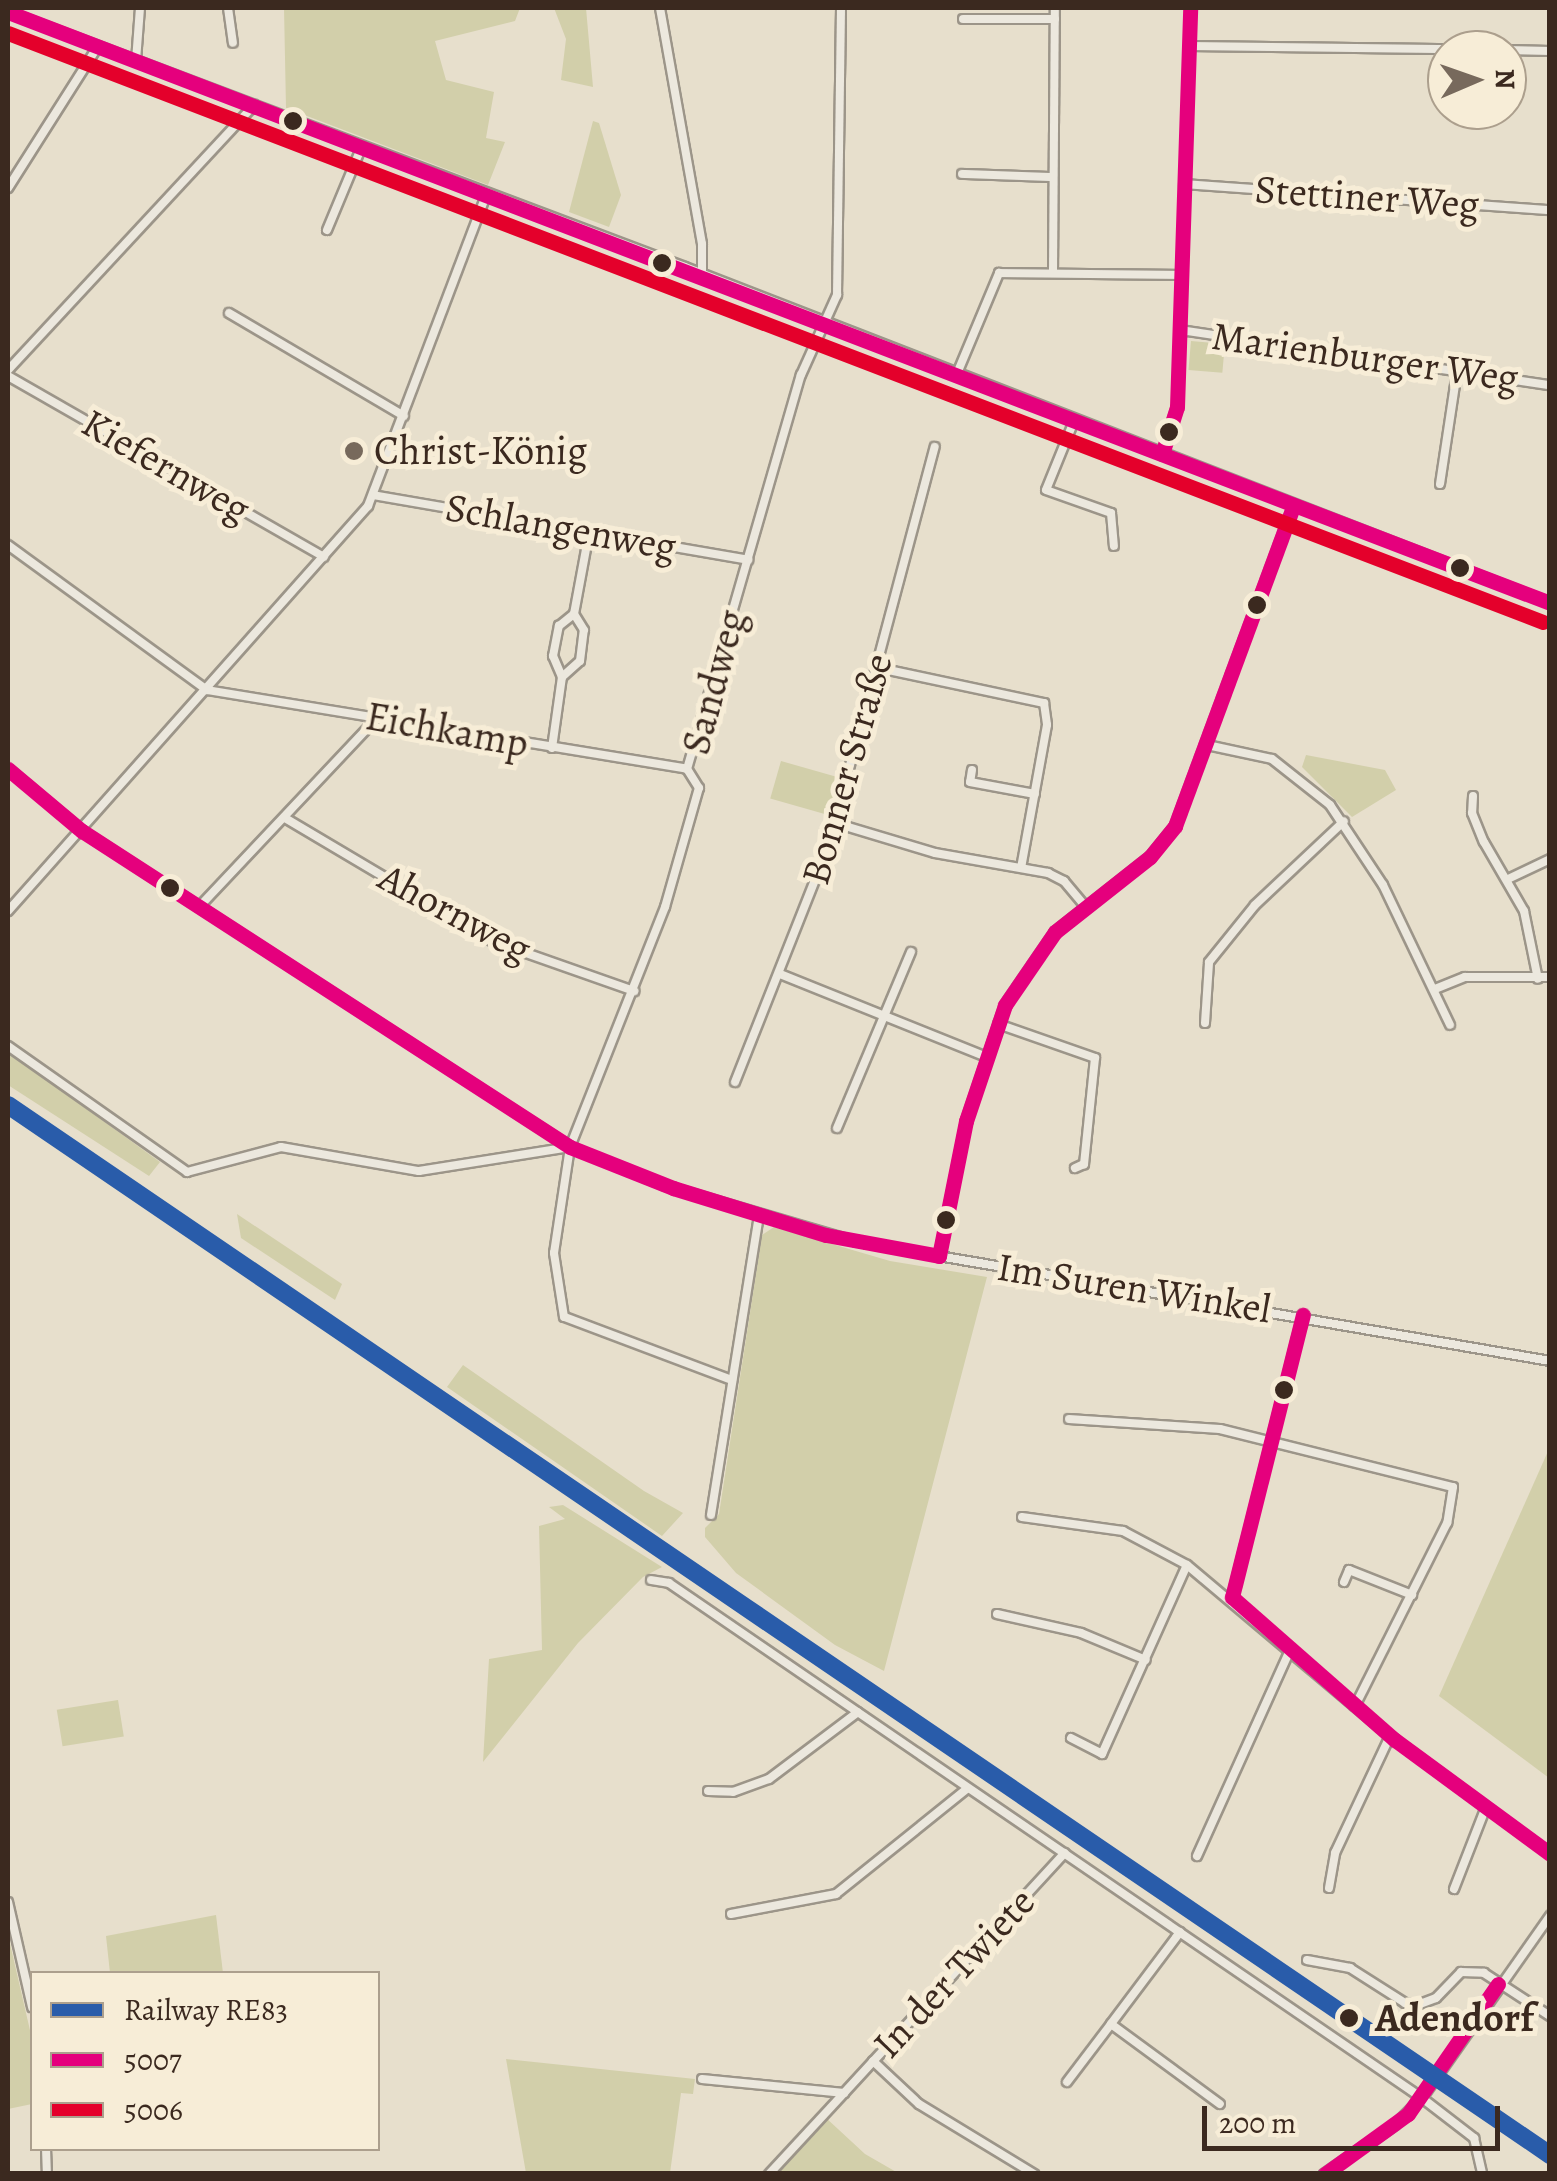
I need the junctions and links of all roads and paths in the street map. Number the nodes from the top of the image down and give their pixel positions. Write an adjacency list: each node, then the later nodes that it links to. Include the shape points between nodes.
1 (140, 8): 14 (street)
2 (228, 8): 10 (street)
3 (660, 8): 25 (street)
4 (842, 8): 28 (street, Sandweg, via 838,288)
5 (1055, 8): 9 (street)
6 (1190, 8): 12 (street)
7 (8, 12): 11 (street)
8 (963, 19): 9 (street)
9 (1055, 20): 18 (street)
10 (233, 43)
11 (98, 46): 14 (street); 20 (street)
12 (1188, 46): 13 (street); 19 (street)
13 (1427, 49)
14 (136, 61): 15 (street)
15 (254, 105): 16 (street); 31 (street)
16 (362, 146): 21 (street); 23 (street)
17 (962, 174): 18 (street)
18 (1054, 177): 24 (street)
19 (1184, 184): 22 (street, Stettiner Weg); 26 (street)
20 (8, 188)
21 (488, 193): 25 (street); 34 (street)
22 (1550, 210)
23 (327, 230)
24 (1052, 272): 26 (street); 32 (street, via 1006,270 994,278)
25 (702, 274): 28 (street)
26 (1181, 275): 29 (street)
27 (229, 313): 34 (street)
28 (827, 326): 32 (street); 45 (street, Sandweg, via 801,375)
29 (1180, 330): 30 (street, Marienburger Weg); 37 (street, via 1177,407)
30 (1457, 372): 33 (street, Marienburger Weg); 38 (street)
31 (8, 373): 44 (street, Kiefernweg)
32 (956, 376): 35 (street)
33 (1550, 385)
34 (404, 416): 39 (street)
35 (1074, 420): 37 (street); 43 (street, via 1046,490 1111,513)
36 (935, 448): 48 (street, Bonner Straße)
37 (1162, 454): 40 (street)
38 (1440, 484)
39 (373, 496): 41 (street, Schlangenweg); 44 (street)
40 (1294, 505): 46 (street); 52 (street)
41 (588, 533): 45 (street, Schlangenweg); 47 (street)
42 (8, 545): 50 (street)
43 (1114, 546)
44 (324, 556): 50 (street)
45 (748, 560): 55 (street, Sandweg)
46 (1550, 603)
47 (574, 614): 49 (street, via 557,632 552,660); 49 (street, via 584,630 579,665)
48 (879, 668): 57 (street, via 1044,703 1048,718); 61 (street, Bonner Straße)
49 (562, 678): 53 (street)
50 (207, 690): 51 (street, Eichkamp); 62 (street)
51 (377, 718): 53 (street, Eichkamp); 59 (street)
52 (1207, 745): 60 (street, via 1284,765); 66 (street, via 1166,840)
53 (552, 748): 55 (street, Eichkamp)
54 (8, 769): 62 (street, Im Suren Winkel)
55 (687, 769): 74 (street, Sandweg, via 699,788)
56 (972, 770): 57 (street, via 970,782)
57 (1034, 794): 64 (street)
58 (1473, 796): 65 (street, via 1472,815)
59 (285, 818): 67 (street); 74 (street, Ahornweg, via 490,940)
60 (1344, 822): 73 (street); 76 (street, via 1255,904 1210,962)
61 (835, 823): 64 (street); 70 (street, Bonner Straße)
62 (82, 832): 67 (street, Im Suren Winkel); 68 (street)
63 (1550, 859): 65 (street)
64 (1021, 868): 66 (street, via 1058,876)
65 (1508, 879): 72 (street, via 1529,926)
66 (1085, 906): 77 (street, via 1026,966)
67 (199, 907): 83 (street, Im Suren Winkel)
68 (8, 911)
69 (911, 952): 75 (street)
70 (780, 974): 75 (street); 81 (street, Bonner Straße)
71 (1550, 978): 72 (street)
72 (1538, 979): 73 (street, via 1465,977)
73 (1435, 989): 78 (street)
74 (634, 991): 83 (street, Sandweg)
75 (883, 1018): 80 (street); 82 (street)
76 (1205, 1023)
77 (998, 1024): 80 (street); 84 (street, via 1095,1058 1084,1164)
78 (1450, 1025)
79 (8, 1046): 83 (street, via 187,1172 281,1147 418,1171)
80 (986, 1057): 86 (street)
81 (735, 1082)
82 (837, 1128)
83 (570, 1146): 85 (street, Im Suren Winkel); 89 (street, Sandweg, via 554,1253 560,1312)
84 (1076, 1168)
85 (759, 1215): 86 (street, Im Suren Winkel); 89 (street)
86 (939, 1256): 87 (street, Im Suren Winkel)
87 (1303, 1316): 88 (street, Im Suren Winkel); 91 (street)
88 (1550, 1361)
89 (732, 1380): 92 (street)
90 (1069, 1419): 91 (street, via 1166,1422)
91 (1274, 1441): 97 (street, via 1453,1487 1449,1517); 98 (street)
92 (711, 1515)
93 (1022, 1517): 94 (street, via 1123,1531)
94 (1187, 1566): 98 (street); 101 (street)
95 (651, 1580): 103 (street, via 669,1583)
96 (1344, 1582): 97 (street, via 1349,1570)
97 (1412, 1595): 102 (street)
98 (1232, 1597): 100 (street)
99 (997, 1614): 101 (street, via 1080,1633)
100 (1290, 1650): 102 (street); 111 (street)
101 (1146, 1660): 105 (street, via 1102,1754)
102 (1355, 1706): 104 (street)
103 (858, 1712): 106 (street); 107 (street, via 769,1780 733,1792)
104 (1390, 1736): 108 (street); 112 (street, via 1336,1853)
105 (1071, 1738)
106 (968, 1788): 109 (street); 115 (street, via 836,1894)
107 (708, 1791)
108 (1486, 1807): 110 (street); 113 (street)
109 (1065, 1854): 117 (street); 123 (street, In der Twiete)
110 (1550, 1854)
111 (1197, 1856)
112 (1329, 1888)
113 (1454, 1889)
114 (8, 1902): 120 (street)
115 (730, 1914)
116 (1550, 1916): 119 (street)
117 (1180, 1932): 122 (street); 127 (street)
118 (1307, 1960): 119 (street, via 1350,1968 1405,2003 1436,1998 1461,1972 1484,1973)
119 (1498, 1984): 121 (street); 127 (street)
120 (30, 1999)
121 (1550, 2016)
122 (1111, 2024): 125 (street); 128 (street)
123 (873, 2062): 126 (street, In der Twiete); 130 (street, via 920,2104)
124 (702, 2079): 126 (street, In der Twiete)
125 (1067, 2082)
126 (844, 2093): 129 (street, In der Twiete)
127 (1422, 2098): 131 (street, via 1395,2126); 132 (street, via 1474,2138)
128 (1220, 2104)
129 (769, 2174)
130 (1034, 2174)
131 (1324, 2174)
132 (1482, 2174)

